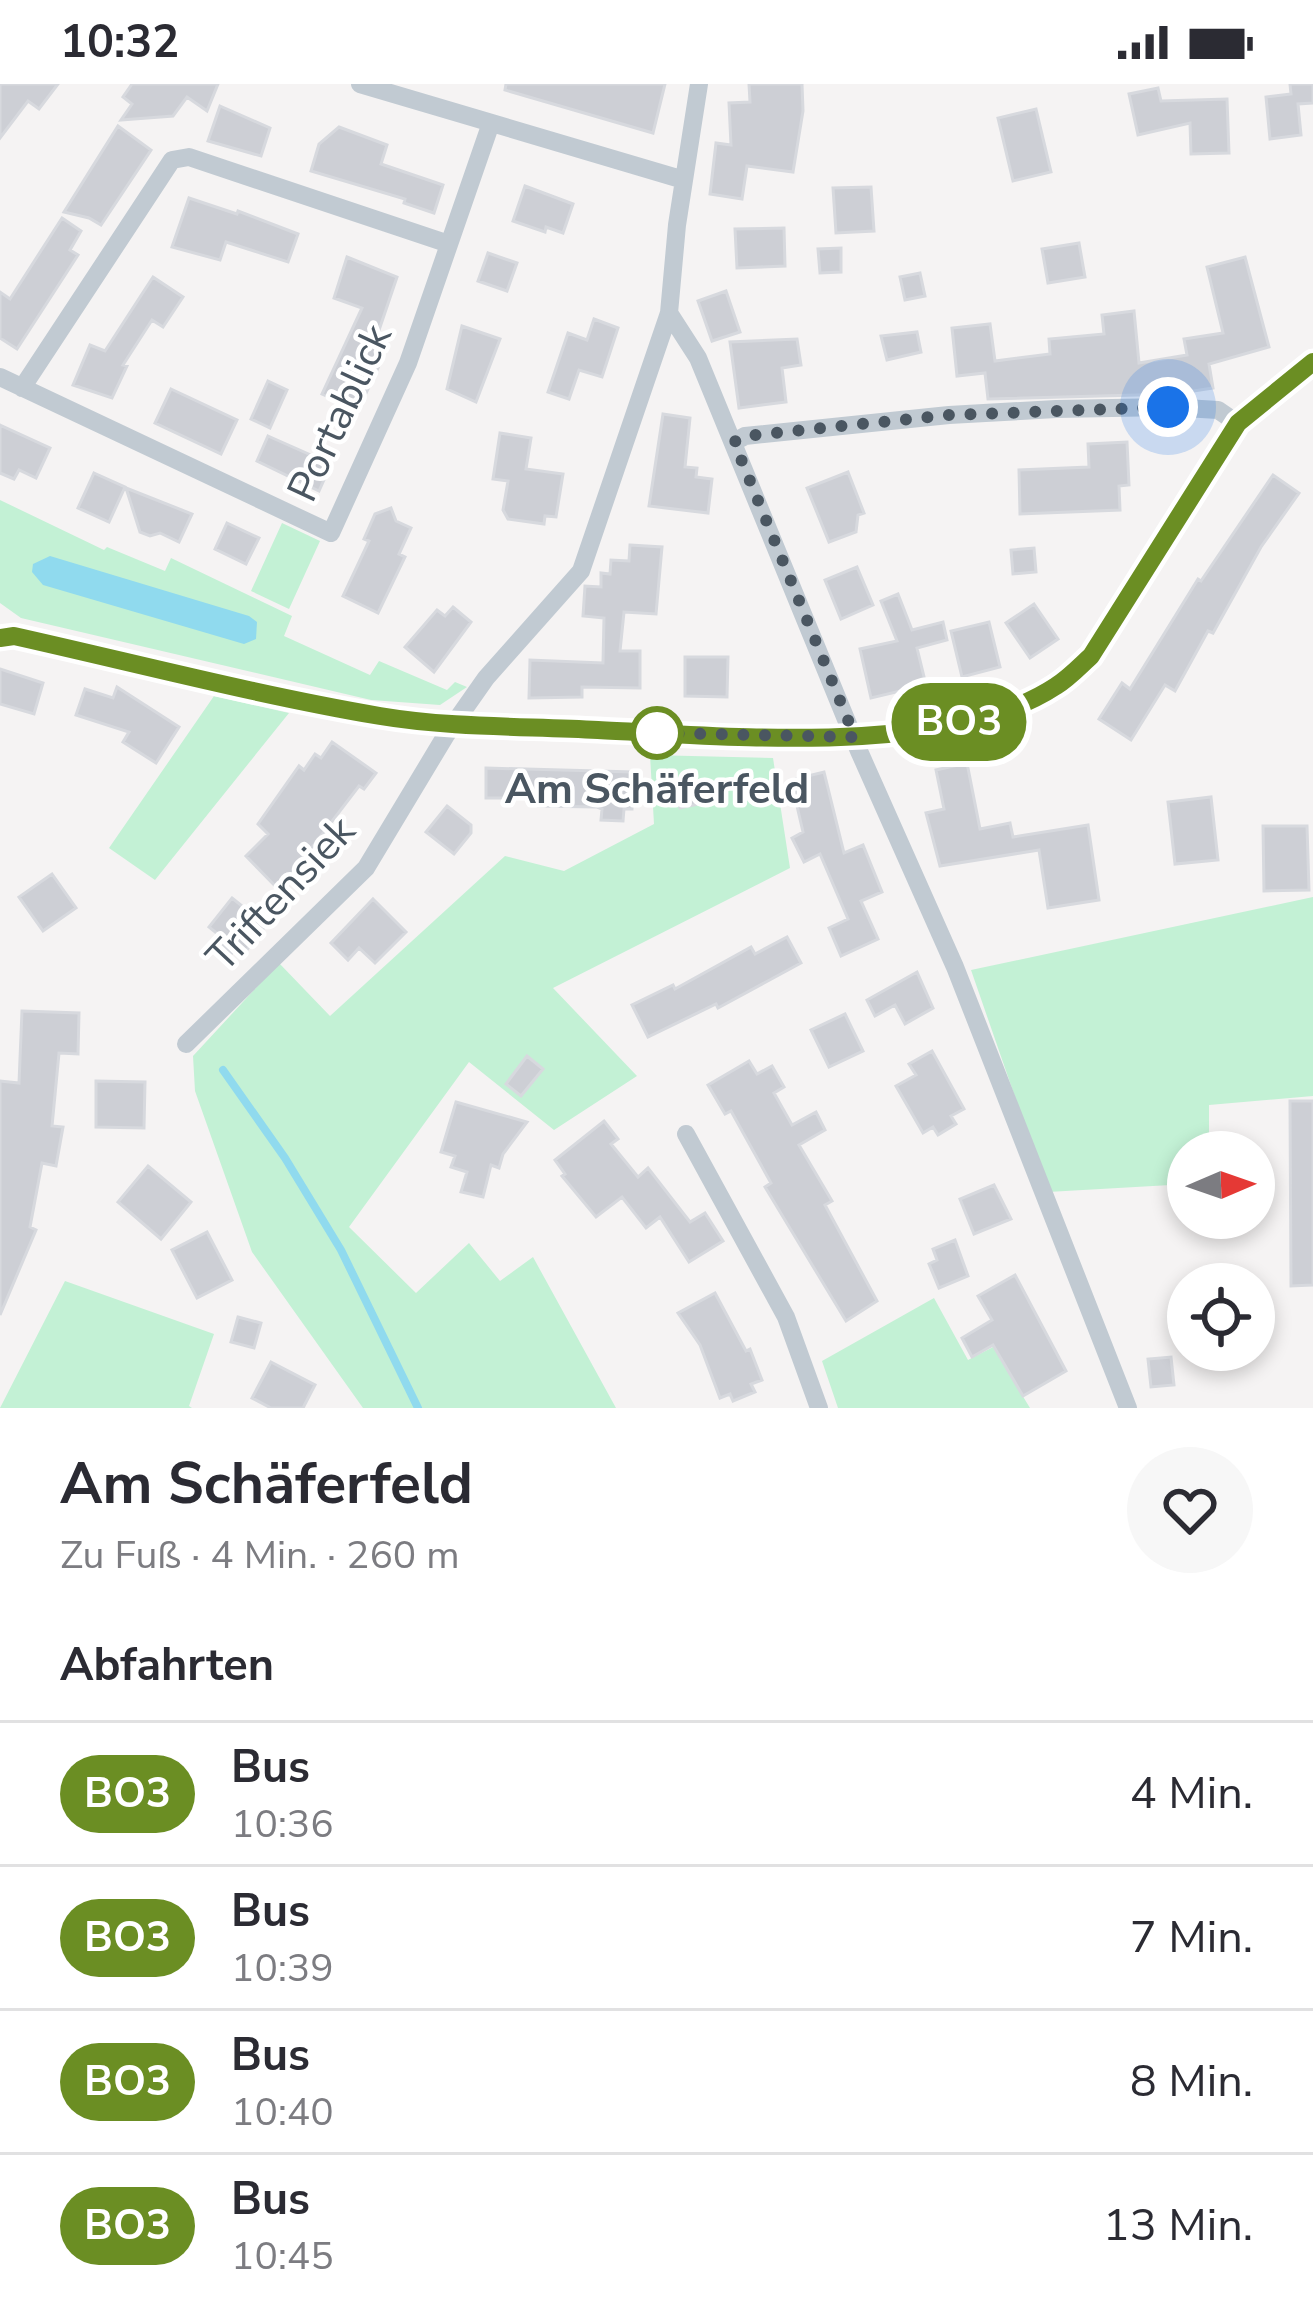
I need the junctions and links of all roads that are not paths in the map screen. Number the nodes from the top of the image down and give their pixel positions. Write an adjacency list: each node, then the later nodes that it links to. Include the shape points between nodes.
1 (360, 84): 3 (street)
2 (699, 84): 4 (street, Triftensiek)
3 (491, 123): 4 (street); 5 (street, Portablick)
4 (684, 180): 6 (street, Triftensiek)
5 (448, 244): 9 (street, via 179,157); 9 (street, Portablick, via 408,363 331,532)
6 (669, 313): 11 (street); 13 (street, Triftensiek, via 581,571)
7 (1313, 362): 10 (street)
8 (0, 377): 9 (street, Portablick)
9 (22, 388)
10 (1238, 423): 11 (street, via 1218,410 1056,410); 14 (street, via 1091,656 1058,685 964,721)
11 (734, 442): 14 (street)
12 (7, 637): 13 (street, via 382,717)
13 (455, 723): 14 (street); 15 (street, Triftensiek, via 366,868)
14 (855, 737): 18 (street, via 955,967)
15 (187, 1044)
16 (686, 1134): 17 (street, via 787,1317)
17 (819, 1408)
18 (1127, 1408)

